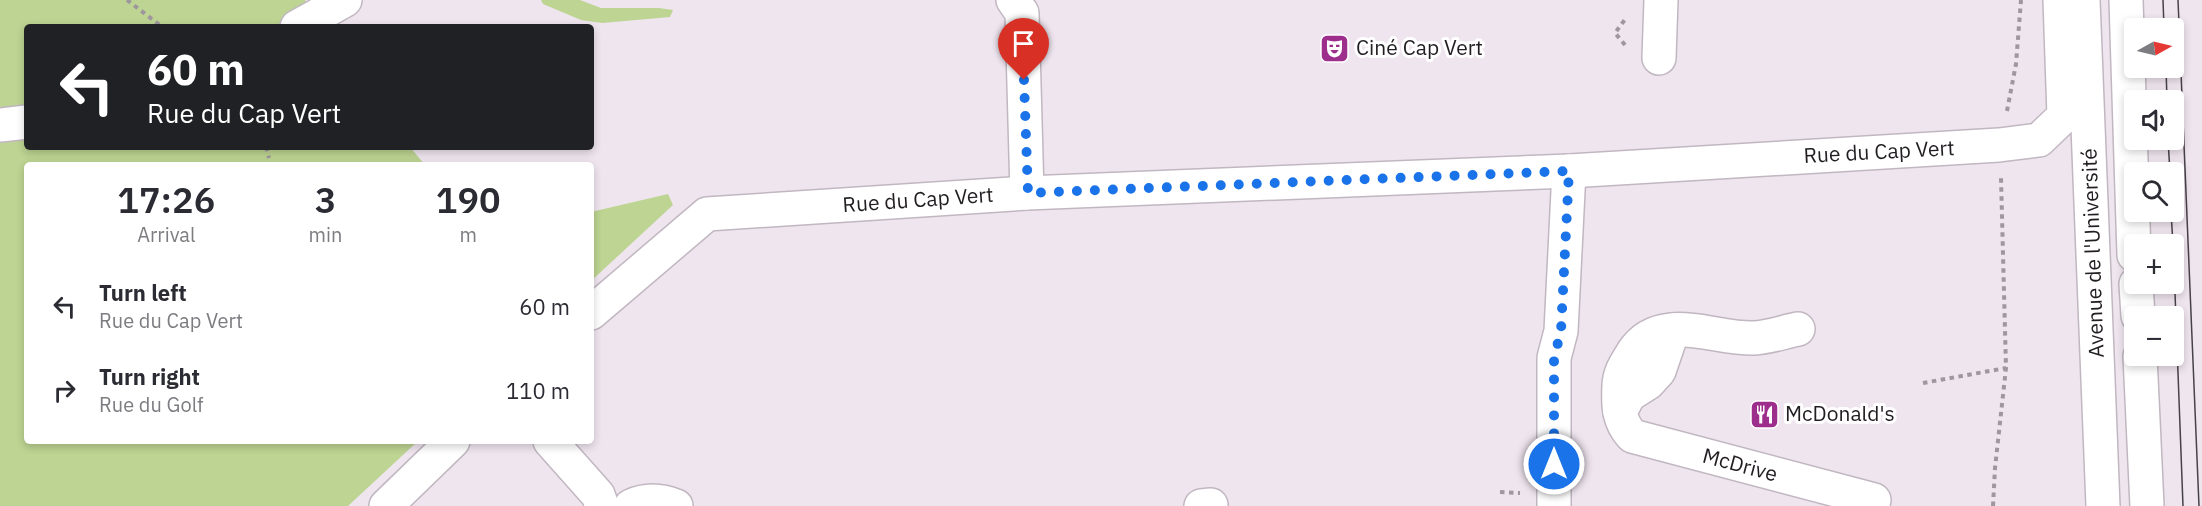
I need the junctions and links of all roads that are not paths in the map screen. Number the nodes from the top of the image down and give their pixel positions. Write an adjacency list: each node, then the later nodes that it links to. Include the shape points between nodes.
1 (345, 0): 7 (street)
2 (1013, 0): 12 (street, via 1022,12)
3 (1661, 0): 8 (street)
4 (2060, 0): 11 (street, Rue du Cap Vert, via 2064,116 2039,140)
5 (2083, 0): 21 (street, Avenue de l'Université)
6 (2126, 0): 13 (street, Avenue de l'Université)
7 (302, 24)
8 (1659, 58)
9 (24, 122): 10 (street)
10 (0, 125)
11 (1569, 171): 12 (street, Rue du Cap Vert); 27 (street, via 1561,331 1554,358)
12 (1028, 193): 14 (street, Rue du Cap Vert, via 707,214)
13 (2133, 234)
14 (594, 310)
15 (1798, 329): 20 (street, McDrive, via 1753,338 1673,330 1659,371 1629,395 1620,412 1624,426 1632,436)
16 (2140, 366): 28 (street, Avenue de l'Université)
17 (450, 444): 24 (street)
18 (553, 444): 19 (street)
19 (600, 500): 22 (street)
20 (1874, 500)
21 (2102, 502)
22 (634, 505): 25 (street, via 651,500)
23 (1211, 505): 26 (street)
24 (386, 506)
25 (676, 506)
26 (1201, 506)
27 (1554, 506)
28 (2147, 506)

